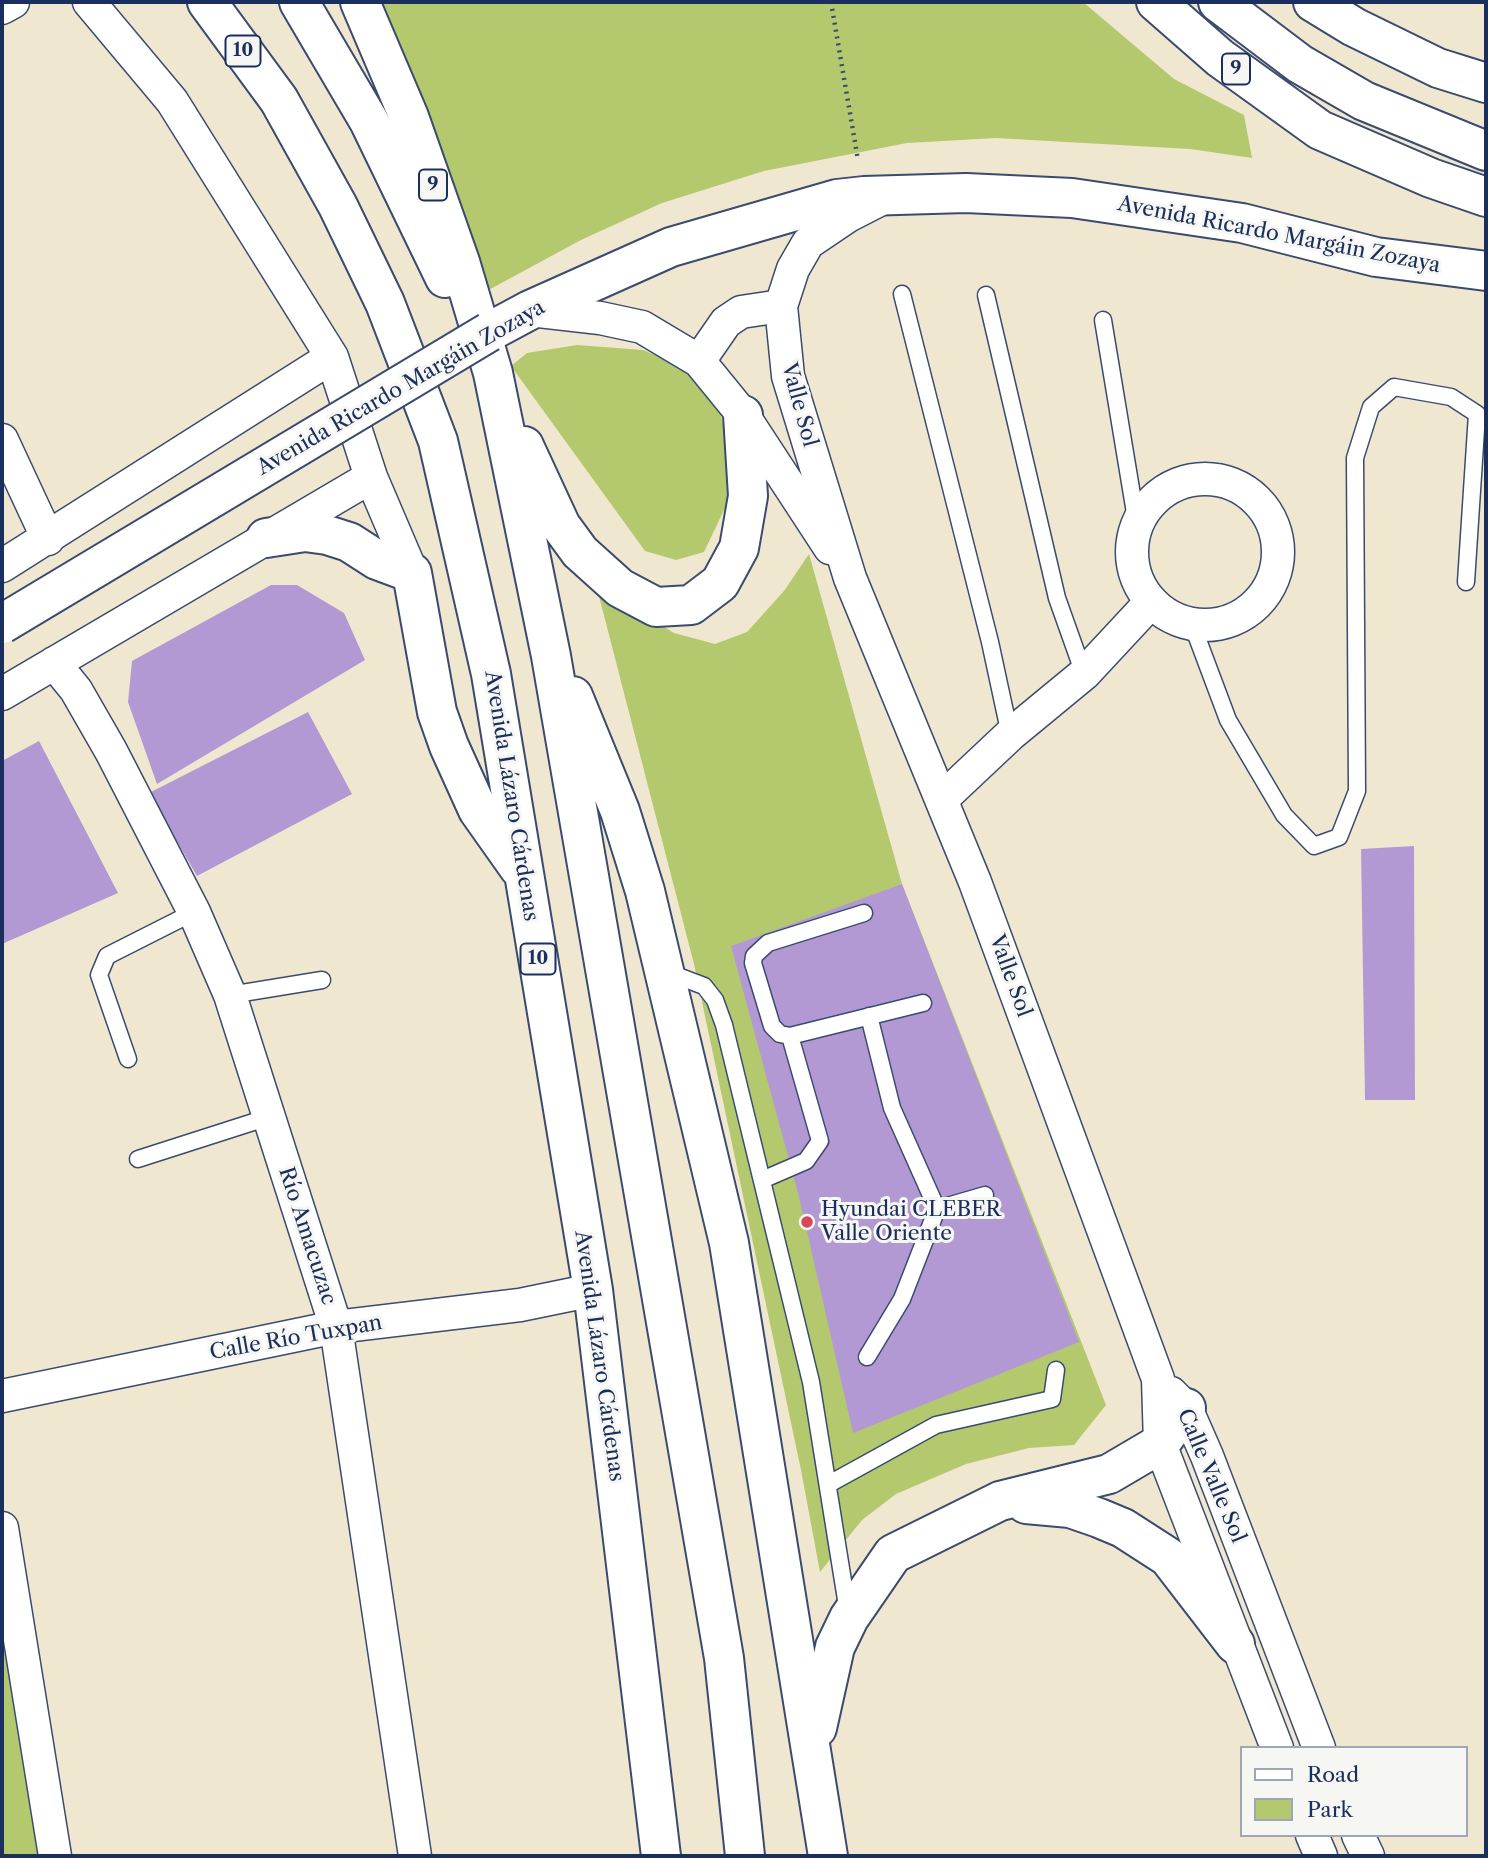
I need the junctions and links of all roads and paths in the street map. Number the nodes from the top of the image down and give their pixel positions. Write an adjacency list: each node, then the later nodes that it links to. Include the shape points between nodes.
1 (13, 2): 10 (street)
2 (89, 2): 21 (street, via 172,101)
3 (207, 2): 43 (main road, Avenida Lázaro Cárdenas / 10, via 279,100 338,206 385,303 438,441 491,674)
4 (299, 2): 23 (main road, via 369,121)
5 (360, 2): 23 (main road, 9, via 409,117)
6 (831, 2): 13 (path)
7 (1156, 2): 14 (main road, 9, via 1220,58 1320,130)
8 (1217, 2): 12 (main road, via 1300,64 1364,101)
9 (1313, 2): 11 (main road, via 1438,68)
10 (2, 8)
11 (1486, 83)
12 (1486, 151)
13 (877, 195): 15 (main road, Avenida Ricardo Margáin Zozaya, via 1072,198 1242,223 1376,257); 18 (street, Valle Sol, via 808,243 793,268); 19 (main road, Avenida Ricardo Margáin Zozaya, via 837,199 670,247)
14 (1486, 197)
15 (1486, 271)
16 (902, 295): 41 (lane)
17 (986, 295): 39 (lane, via 1057,598)
18 (781, 306): 22 (street, via 741,312 726,322); 32 (street, Valle Sol, via 788,376)
19 (530, 310): 22 (street, Valle Sol, via 642,327); 35 (main road, Avenida Ricardo Margáin Zozaya, bridge)
20 (1103, 320): 27 (lane)
21 (332, 357): 26 (street); 29 (street)
22 (699, 361): 24 (street, Valle Sol)
23 (493, 373): 24 (main road, via 561,526 580,552 620,588 656,607 691,606 720,583 739,548 748,496); 37 (main road)
24 (744, 415): 32 (street, Valle Sol)
25 (2, 440): 29 (street)
26 (371, 477): 28 (street); 31 (street)
27 (1137, 525): 34 (street, via 1133,565); 36 (street, via 1149,505 1167,489 1189,480 1235,485 1255,498 1269,517 1278,539 1278,563 1271,585 1257,604 1238,618 1216,625)
28 (266, 538): 31 (main road, via 305,532 327,535); 38 (street)
29 (48, 539): 30 (street)
30 (2, 566)
31 (412, 573): 43 (main road, via 437,712 449,746 478,810)
32 (850, 578): 42 (street, Valle Sol)
33 (1466, 582): 36 (lane, via 1477,414 1451,397 1394,387 1371,407 1355,458 1357,791 1339,837 1314,846 1284,815 1228,720)
34 (1151, 602): 36 (street, via 1170,617); 39 (street)
35 (2, 624)
36 (1192, 624)
37 (551, 656): 46 (main road, via 575,699 620,811); 79 (main road, via 724,1658)
38 (54, 663): 40 (street); 44 (street, Río Amacuzac, via 111,751)
39 (1084, 674): 41 (street)
40 (2, 694)
41 (1010, 735): 42 (street)
42 (942, 799): 62 (street, Valle Sol)
43 (524, 876): 58 (main road, Avenida Lázaro Cárdenas / 10)
44 (194, 912): 48 (street, Río Amacuzac); 52 (lane, via 107,956 99,975)
45 (864, 913): 51 (lane, via 768,943 754,956 772,1027)
46 (665, 971): 55 (lane, via 704,986 715,1000); 73 (main road, via 729,1242)
47 (322, 980): 48 (lane)
48 (230, 995): 53 (street, Río Amacuzac)
49 (923, 1003): 50 (lane)
50 (869, 1016): 51 (lane); 57 (lane, via 892,1108)
51 (790, 1036): 55 (lane, via 820,1141 806,1161)
52 (128, 1059)
53 (268, 1117): 54 (lane); 59 (street, Río Amacuzac)
54 (138, 1159)
55 (762, 1180): 66 (lane, via 811,1382)
56 (985, 1195): 57 (lane)
57 (937, 1209): 60 (lane, via 902,1299)
58 (593, 1290): 59 (street, Calle Río Tuxpan, via 520,1305); 78 (main road, Avenida Lázaro Cárdenas / 10)
59 (336, 1327): 63 (street, Calle Río Tuxpan); 77 (street, Río Amacuzac)
60 (867, 1357)
61 (1056, 1370): 66 (lane, via 1052,1399 936,1425)
62 (1158, 1379): 64 (street, Calle Valle Sol); 65 (street, Calle Valle Sol)
63 (2, 1396)
64 (1186, 1408): 65 (main road); 72 (street, Calle Valle Sol)
65 (1160, 1444): 67 (main road, via 1088,1482); 70 (street, Calle Valle Sol)
66 (829, 1484): 69 (lane)
67 (1000, 1501): 69 (main road, via 893,1554); 70 (main road, via 1070,1508 1123,1528 1168,1557)
68 (2, 1528): 76 (street)
69 (849, 1618): 73 (main road, via 835,1647)
70 (1235, 1644): 71 (street, Calle Valle Sol)
71 (1276, 1746)
72 (1318, 1746)
73 (813, 1747): 80 (main road)
74 (1313, 1837): 81 (street)
75 (1358, 1837): 82 (street)
76 (55, 1856)
77 (415, 1856)
78 (661, 1856)
79 (745, 1856)
80 (828, 1856)
81 (1321, 1856)
82 (1368, 1856)

